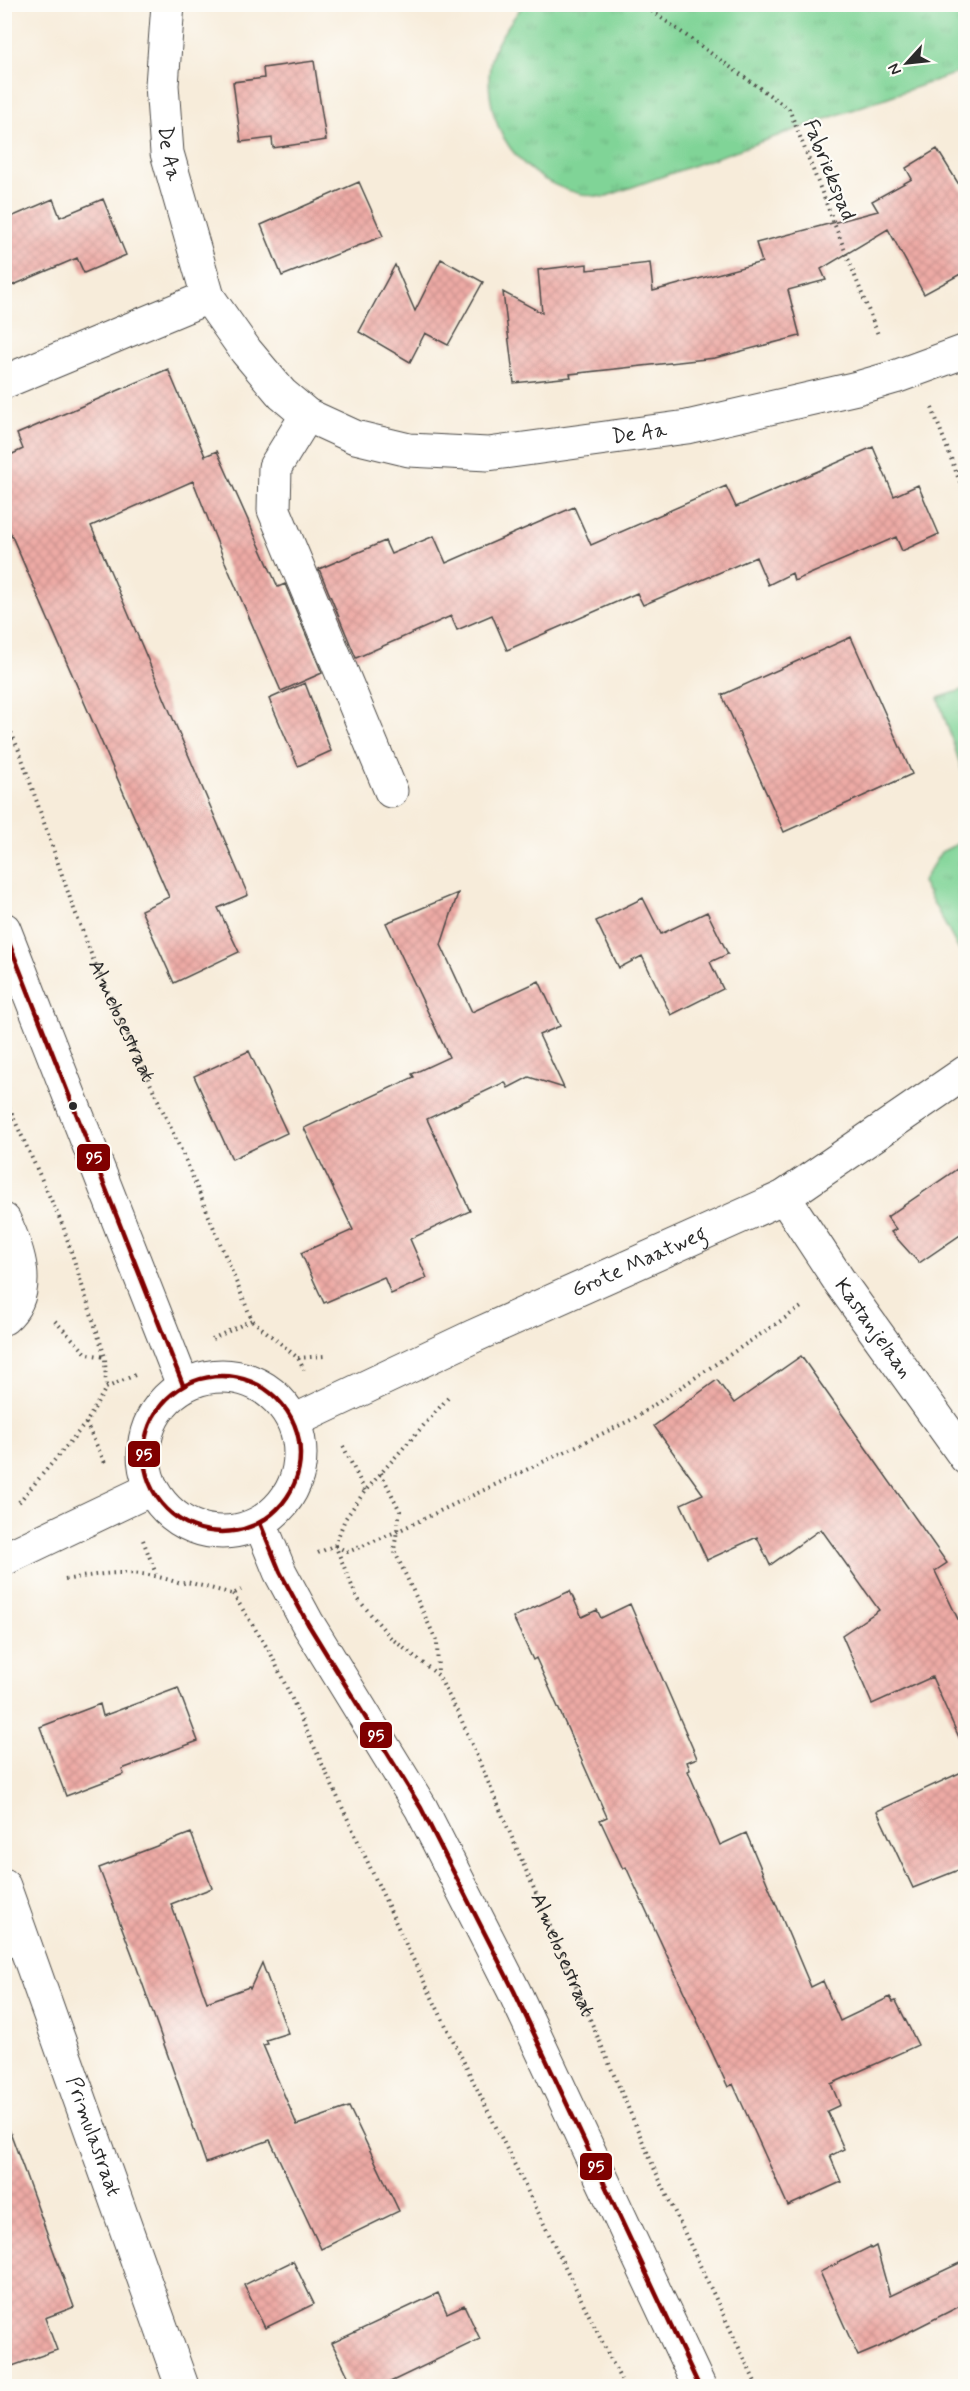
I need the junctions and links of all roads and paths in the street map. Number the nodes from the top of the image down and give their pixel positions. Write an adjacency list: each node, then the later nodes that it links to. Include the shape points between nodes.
1 (168, 4): 3 (street, De Aa, via 162,85 167,153)
2 (642, 4): 5 (path, Fabriekspad, via 789,109)
3 (208, 297): 6 (street); 7 (street, De Aa, via 282,394)
4 (966, 351): 5 (street, De Aa)
5 (906, 373): 7 (street, De Aa, via 687,427 488,453 409,450 355,437); 8 (path, Fabriekspad)
6 (4, 382)
7 (307, 415): 10 (street, via 275,467 274,510)
8 (966, 498)
9 (4, 716): 21 (path, Almelosestraat, via 93,958 186,1161 252,1320)
10 (391, 791)
11 (4, 929): 22 (street)
12 (966, 1072): 14 (street, Grote Maatweg)
13 (4, 1097): 20 (path, via 63,1226)
14 (784, 1197): 16 (street, Kastanjelaan); 19 (street, Grote Maatweg)
15 (4, 1220): 17 (street, via 16,1245)
16 (840, 1282): 24 (street, Kastanjelaan); 29 (path, via 633,1419)
17 (22, 1288): 18 (street); 20 (path, via 87,1354)
18 (4, 1318)
19 (474, 1336): 23 (street, Grote Maatweg); 25 (path, via 456,1390)
20 (105, 1357): 27 (path, via 106,1388 86,1423)
21 (298, 1358)
22 (183, 1385): 23 (street, via 208,1376 234,1376 258,1384 279,1400); 26 (street, via 164,1400 148,1427 144,1466)
23 (294, 1421): 28 (street, via 300,1444 292,1490 279,1509)
24 (966, 1458)
25 (381, 1473): 29 (path, via 400,1512); 30 (path, via 345,1518)
26 (151, 1489): 28 (street, via 165,1510 186,1525 202,1530 236,1531); 31 (street)
27 (12, 1511)
28 (260, 1523): 37 (street, via 308,1624 431,1828 514,1991)
29 (398, 1531): 30 (path, via 348,1552); 33 (path, via 394,1550 437,1642)
30 (335, 1545): 33 (path, Almelosestraat, via 357,1598 392,1638)
31 (4, 1559)
32 (62, 1581): 36 (path, via 103,1573 156,1574 181,1584 187,1582 233,1594 271,1654 409,1952)
33 (438, 1675): 38 (path, Almelosestraat, via 461,1719 654,2168)
34 (4, 1886): 35 (street, Primulastraat)
35 (182, 2386)
36 (624, 2386)
37 (699, 2386)
38 (757, 2386)

